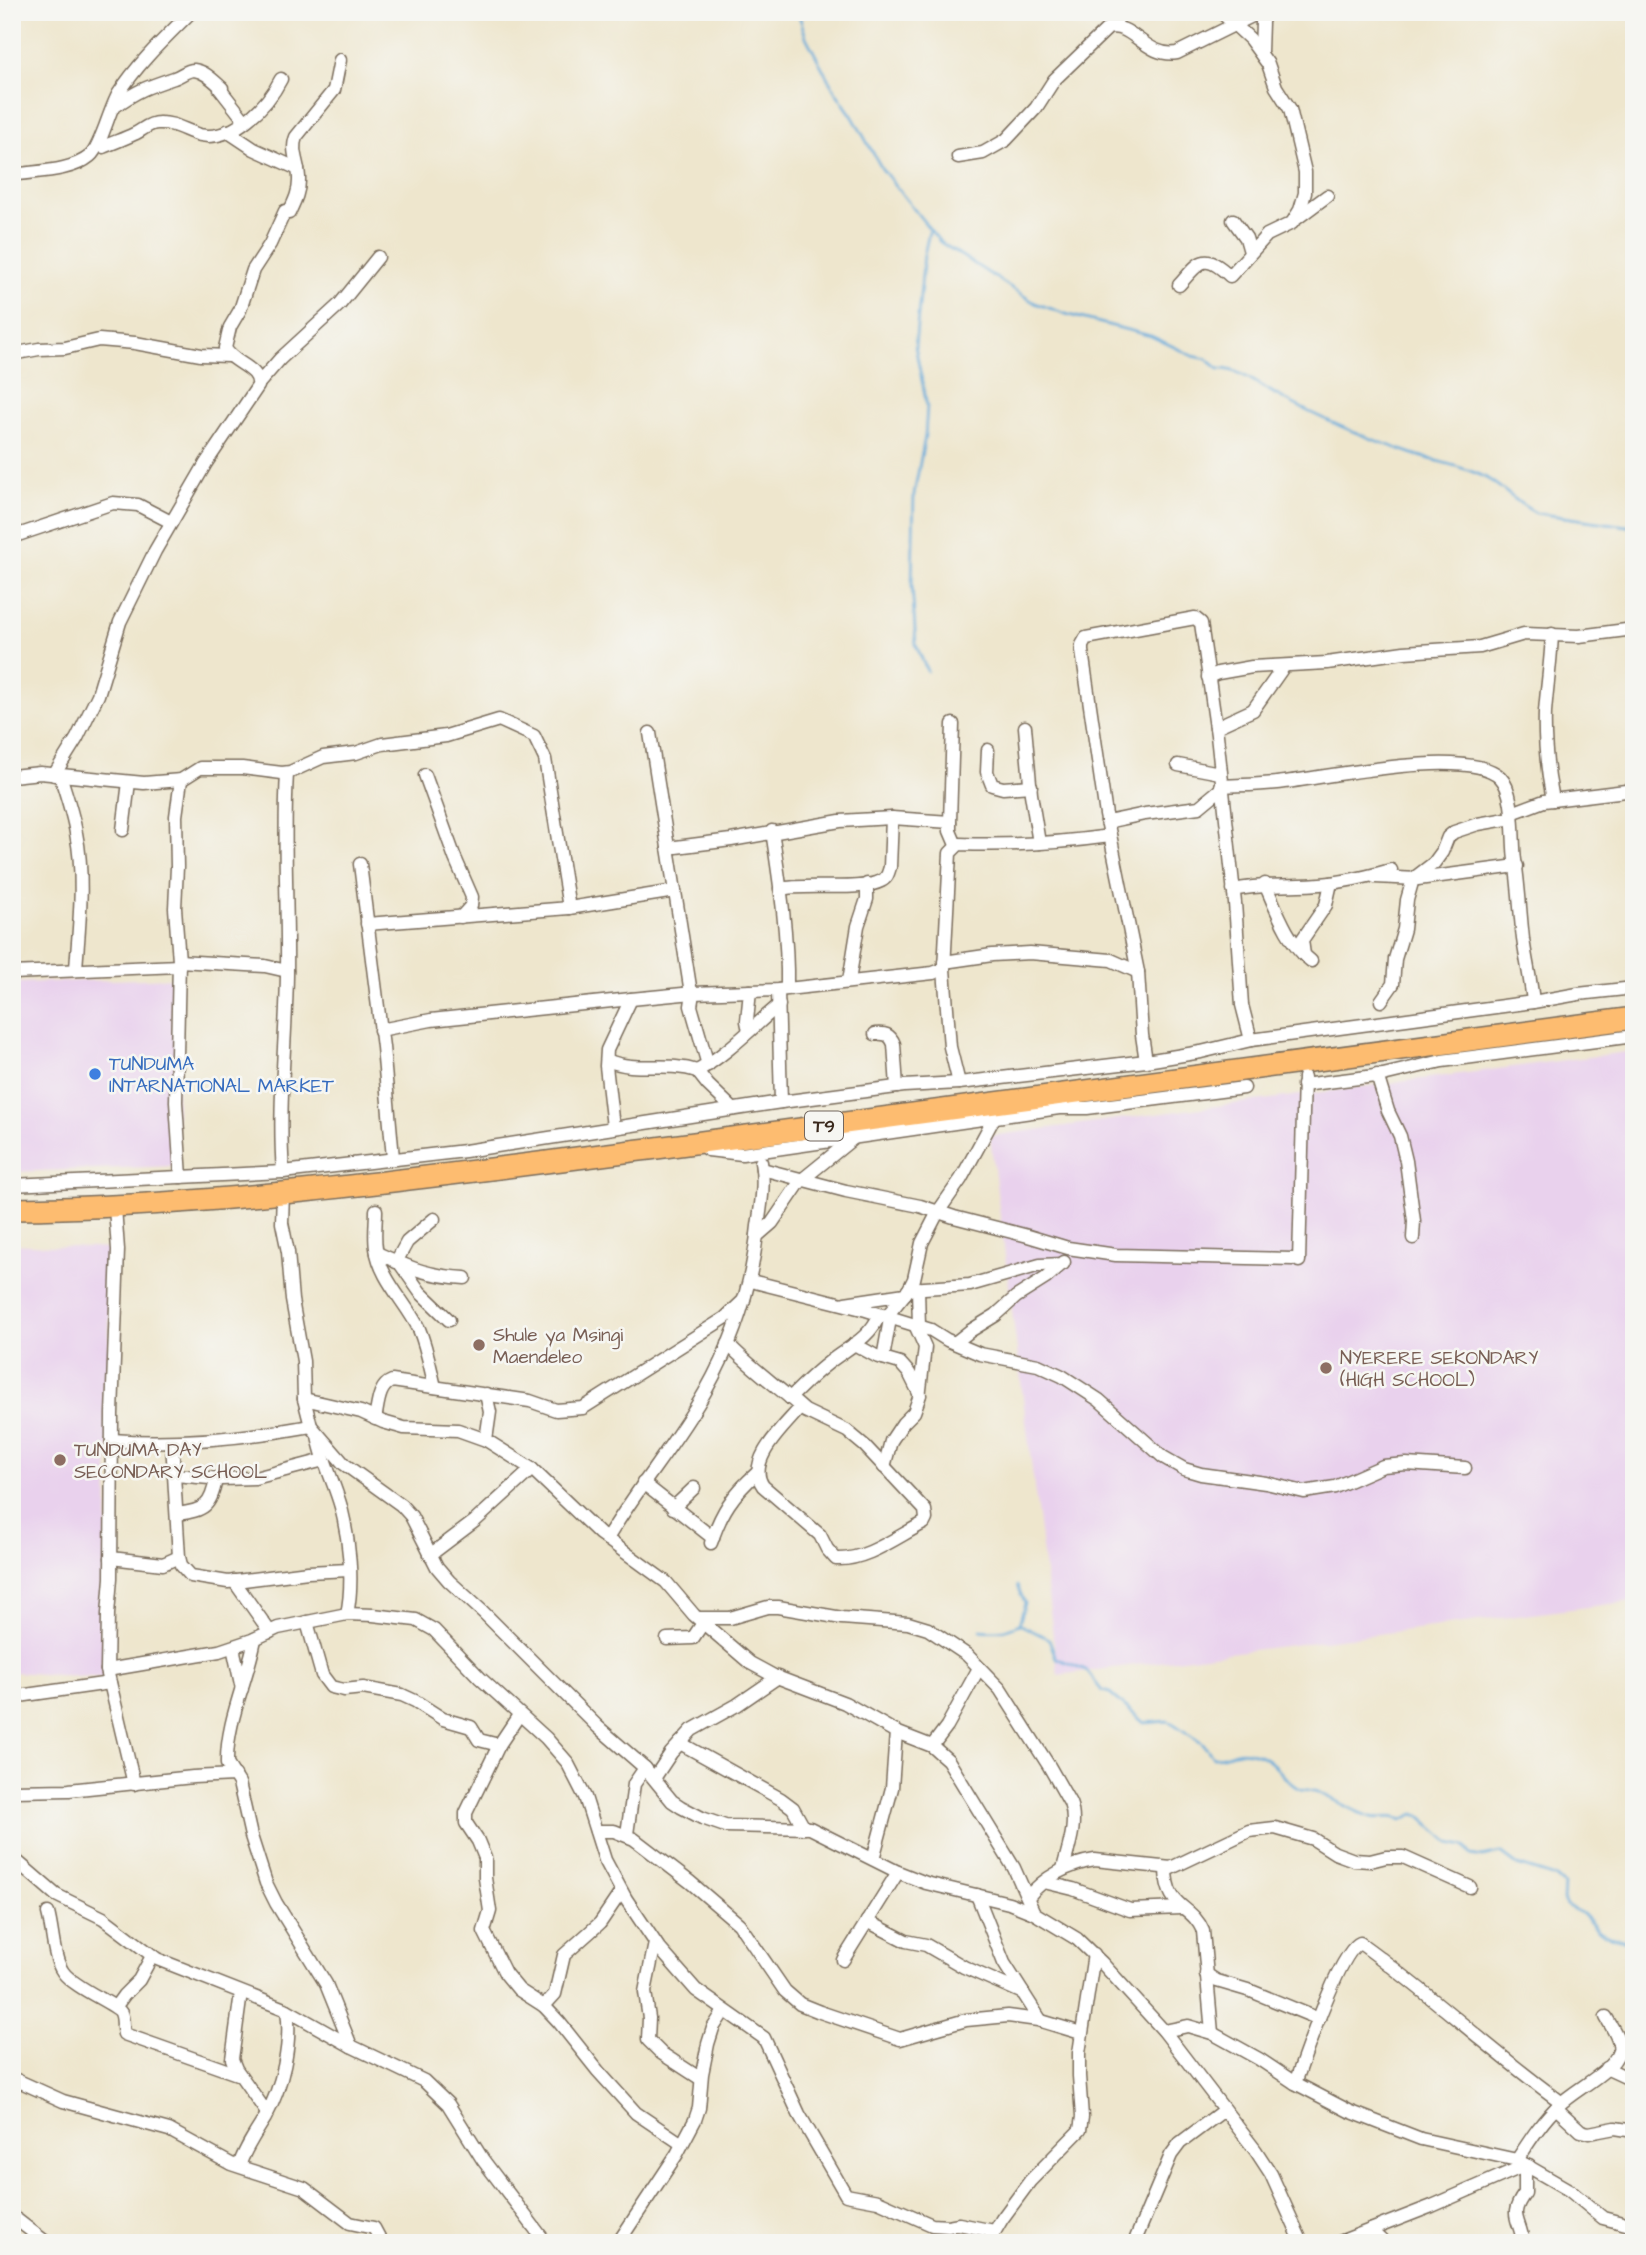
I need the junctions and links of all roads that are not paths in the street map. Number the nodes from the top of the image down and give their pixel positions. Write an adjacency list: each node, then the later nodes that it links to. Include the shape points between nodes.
1 (191, 12): 9 (street, via 125,84)
2 (1122, 12): 5 (street)
3 (1263, 12): 4 (street); 6 (street)
4 (1227, 17): 5 (street, via 1177,53 1166,55); 6 (street)
5 (1112, 27): 13 (street, via 1054,80 1006,140 983,153)
6 (1261, 52): 18 (street, via 1290,109 1305,172 1305,193)
7 (340, 60): 14 (street, via 334,90 296,137)
8 (281, 79): 10 (street, via 275,92)
9 (111, 109): 10 (street, via 144,87 197,70 221,88); 15 (street, via 90,156 70,165)
10 (245, 121): 11 (street)
11 (227, 131): 12 (street, via 200,135 160,122); 14 (street)
12 (103, 147)
13 (957, 157)
14 (298, 169): 23 (street, via 297,197 253,270 230,327 225,348)
15 (12, 175)
16 (1327, 196): 18 (street)
17 (1233, 220): 19 (street)
18 (1293, 221): 19 (street, via 1266,235)
19 (1250, 252): 21 (street, via 1230,276 1208,261 1192,269)
20 (378, 257): 24 (street, via 340,304)
21 (1179, 285)
22 (12, 355): 23 (street, via 99,340)
23 (229, 356): 24 (street, via 256,374)
24 (259, 383): 25 (street)
25 (171, 522): 26 (street, via 138,505 113,503); 38 (street, via 120,622 99,695)
26 (12, 537)
27 (1634, 629): 28 (street)
28 (1552, 635): 29 (street, via 1524,634 1480,648); 46 (street, via 1545,714)
29 (1284, 666): 30 (street); 33 (street, via 1252,710)
30 (1209, 677): 33 (street); 50 (street, via 1201,623 1195,618 1084,640)
31 (953, 724): 49 (street)
32 (1025, 727): 44 (street)
33 (1216, 727): 43 (street)
34 (650, 733): 56 (street)
35 (989, 750): 44 (street, via 986,772 992,785)
36 (1178, 765): 43 (street)
37 (287, 773): 41 (street, via 200,768); 68 (street, via 323,757 446,736 499,720 510,723 534,736 545,760); 74 (street)
38 (57, 775): 40 (street); 42 (street); 73 (street, via 77,834 80,914)
39 (425, 775): 69 (street, via 472,897)
40 (12, 776)
41 (181, 780): 42 (street); 71 (street, via 175,908)
42 (129, 782): 51 (street)
43 (1221, 782): 47 (street, via 1281,783 1348,771 1459,765 1499,776); 50 (street, via 1199,807); 66 (street)
44 (1031, 786): 54 (street)
45 (1634, 790): 46 (street)
46 (1553, 800): 47 (street, via 1530,804)
47 (1512, 815): 58 (street); 61 (street, via 1454,832 1434,863)
48 (892, 818): 49 (street); 52 (street); 63 (street, via 888,875)
49 (950, 821): 55 (street)
50 (1107, 822): 53 (street)
51 (123, 830)
52 (772, 831): 56 (street); 65 (street)
53 (1110, 836): 54 (street); 75 (street)
54 (1039, 843): 55 (street)
55 (956, 845): 72 (street, via 950,853)
56 (668, 848): 67 (street)
57 (360, 864): 70 (street)
58 (1517, 866): 61 (street); 84 (street)
59 (1391, 870): 60 (street)
60 (1370, 876): 61 (street); 62 (street)
61 (1413, 879): 83 (street, via 1393,984)
62 (1331, 883): 64 (street); 64 (street, via 1326,905 1302,940 1307,958 1292,941)
63 (867, 884): 65 (street); 77 (street)
64 (1265, 884): 66 (street)
65 (780, 889): 79 (street, via 788,965)
66 (1233, 890): 91 (street, via 1242,1005)
67 (675, 891): 68 (street); 81 (street)
68 (569, 908): 69 (street)
69 (461, 917): 70 (street)
70 (367, 924): 87 (street)
71 (179, 964): 73 (street); 74 (street, via 265,966); 112 (street, via 176,1102)
72 (944, 966): 75 (street, via 992,955 1030,953 1111,960); 77 (street, via 933,973); 97 (street, via 950,1047)
73 (76, 970): 76 (street)
74 (287, 971): 115 (street, via 280,1131)
75 (1138, 972): 93 (street)
76 (12, 973)
77 (849, 982): 79 (street)
78 (1634, 988): 84 (street)
79 (783, 989): 80 (street); 85 (street)
80 (750, 991): 81 (street); 88 (street)
81 (692, 993): 82 (street); 95 (street)
82 (631, 999): 87 (street, via 431,1020); 92 (street, via 607,1050)
83 (1381, 1001)
84 (1533, 1002): 91 (street)
85 (779, 1005): 88 (street); 101 (street)
86 (1634, 1018): 94 (highway, T9)
87 (380, 1030): 108 (street)
88 (749, 1031): 95 (street)
89 (875, 1034): 99 (street, via 892,1038)
90 (1634, 1036): 96 (street, via 1442,1061)
91 (1251, 1040): 93 (street)
92 (607, 1060): 95 (street, via 633,1067); 104 (street)
93 (1146, 1061): 97 (street)
94 (1307, 1063): 98 (street); 106 (highway, T9)
95 (703, 1068): 102 (street, via 708,1086)
96 (1377, 1076): 98 (street); 124 (street, via 1406,1161)
97 (959, 1083): 99 (street)
98 (1303, 1085): 125 (street, via 1296,1260)
99 (897, 1087): 101 (street)
100 (1244, 1088): 103 (street)
101 (780, 1102): 102 (street)
102 (733, 1109): 104 (street)
103 (994, 1118): 105 (street); 121 (street)
104 (613, 1127): 109 (street)
105 (856, 1136): 107 (street); 113 (street)
106 (697, 1143): 107 (street, via 722,1153); 109 (highway, T9)
107 (759, 1152): 111 (street)
108 (393, 1158): 110 (street); 115 (street)
109 (466, 1161): 110 (highway, T9)
110 (424, 1165): 115 (highway, T9)
111 (762, 1169): 113 (street); 123 (street)
112 (181, 1177): 114 (street); 115 (street)
113 (802, 1179): 121 (street); 123 (street, via 772,1223)
114 (78, 1182): 116 (street); 118 (street)
115 (283, 1182): 117 (highway, T9); 147 (street, via 282,1223 303,1362)
116 (12, 1185)
117 (115, 1207): 118 (highway, T9); 151 (street, via 118,1250)
118 (80, 1208): 119 (highway, T9)
119 (12, 1209)
120 (376, 1210): 126 (street)
121 (938, 1212): 125 (street); 131 (street, via 922,1243)
122 (434, 1219): 127 (street, via 407,1242)
123 (757, 1236): 130 (street)
124 (1413, 1238)
125 (1075, 1250): 128 (street)
126 (377, 1253): 127 (street); 143 (street, via 420,1332)
127 (398, 1263): 129 (street, via 438,1277); 135 (street)
128 (1063, 1264): 131 (street, via 1040,1265 970,1285); 137 (street)
129 (465, 1278)
130 (751, 1281): 132 (street); 133 (street)
131 (911, 1291): 133 (street); 134 (street); 136 (street)
132 (744, 1300): 138 (street); 144 (street, via 725,1318 583,1408 556,1410)
133 (841, 1304): 134 (street)
134 (885, 1317): 136 (street); 139 (street); 141 (street)
135 (449, 1320)
136 (918, 1327): 137 (street); 140 (street)
137 (956, 1342): 156 (street, via 981,1354 1038,1365 1062,1376 1099,1400 1163,1457 1201,1474 1304,1492 1335,1487 1383,1466)
138 (728, 1344): 146 (street); 161 (street, via 705,1392)
139 (854, 1344): 141 (street); 146 (street)
140 (924, 1352): 142 (street); 145 (street)
141 (883, 1358): 142 (street)
142 (900, 1364): 145 (street)
143 (435, 1387): 144 (street); 149 (street, via 386,1383)
144 (486, 1394): 152 (street)
145 (920, 1395): 155 (street, via 914,1412 891,1441)
146 (790, 1398): 148 (street)
147 (304, 1399): 149 (street); 150 (street)
148 (800, 1408): 155 (street, via 847,1431); 158 (street, via 768,1448)
149 (375, 1419): 152 (street, via 404,1428 466,1431)
150 (314, 1430): 153 (street); 154 (street); 166 (street, via 344,1464 406,1511)
151 (112, 1440): 153 (street); 168 (street)
152 (486, 1440): 157 (street)
153 (172, 1442): 159 (street)
154 (324, 1460): 160 (street, via 256,1478); 169 (street, via 341,1509)
155 (884, 1466): 158 (street, via 925,1510 926,1519 847,1560 836,1559 820,1535 763,1486)
156 (1465, 1468)
157 (533, 1469): 165 (street); 166 (street)
158 (757, 1473): 163 (street, via 724,1509 712,1541)
159 (175, 1475): 160 (street); 164 (street)
160 (216, 1479): 164 (street, via 205,1508)
161 (643, 1483): 163 (street); 165 (street)
162 (694, 1488): 163 (street)
163 (673, 1508)
164 (178, 1514): 167 (street)
165 (607, 1539): 172 (street, via 666,1582)
166 (430, 1555): 189 (street, via 449,1581)
167 (179, 1557): 168 (street, via 163,1564); 170 (street, via 191,1576)
168 (111, 1558): 179 (street)
169 (349, 1570): 170 (street); 171 (street)
170 (234, 1581): 174 (street)
171 (347, 1614): 173 (street); 184 (street, via 424,1624)
172 (700, 1621): 176 (street, via 692,1638); 178 (street, via 778,1607 908,1623 946,1639); 180 (street, via 750,1663)
173 (307, 1622): 174 (street); 187 (street, via 322,1675 331,1687 411,1698 443,1719 471,1727 479,1740)
174 (270, 1632): 175 (street)
175 (255, 1639): 177 (street); 182 (street)
176 (667, 1639)
177 (233, 1647): 179 (street); 182 (street)
178 (979, 1668): 188 (street); 199 (street, via 1007,1698 1070,1803 1073,1825)
179 (107, 1670): 181 (street)
180 (778, 1677): 185 (street, via 845,1703); 186 (street, via 737,1706 697,1726)
181 (110, 1683): 183 (street); 191 (street)
182 (243, 1689): 190 (street, via 226,1755)
183 (12, 1697)
184 (519, 1715): 187 (street); 194 (street, via 567,1762)
185 (896, 1732): 188 (street); 197 (street, via 892,1788)
186 (680, 1743): 189 (street); 193 (street, via 780,1799 793,1808)
187 (499, 1745): 218 (street, via 466,1819 485,1858 490,1911 484,1931 514,1985)
188 (932, 1746): 205 (street, via 948,1760)
189 (650, 1773): 193 (street, via 672,1801 702,1818 725,1826); 195 (street, via 634,1784)
190 (235, 1775): 191 (street); 227 (street, via 266,1883 326,1984)
191 (134, 1784): 192 (street)
192 (12, 1791)
193 (804, 1828): 197 (street)
194 (596, 1831): 195 (street); 203 (street)
195 (627, 1835): 223 (street, via 731,1916 777,1982 800,2004 900,2039 965,2020 1008,2016)
196 (12, 1857): 212 (street, via 56,1895 103,1918)
197 (873, 1859): 200 (street)
198 (1166, 1868): 199 (street, via 1095,1860); 202 (street, via 1224,1840 1275,1828 1313,1839 1354,1860 1403,1857); 206 (street, via 1168,1886)
199 (1063, 1869): 201 (street)
200 (898, 1872): 204 (street); 209 (street)
201 (1044, 1882): 205 (street); 206 (street, via 1130,1910)
202 (1470, 1887)
203 (621, 1892): 210 (street); 218 (street, via 600,1923 564,1955 555,1994)
204 (977, 1895): 208 (street); 216 (street, via 1004,1963)
205 (1028, 1897): 208 (street)
206 (1181, 1908): 214 (street, via 1203,1931)
207 (48, 1913): 217 (street, via 65,1975)
208 (1034, 1913): 211 (street)
209 (867, 1921): 213 (street); 216 (street)
210 (655, 1943): 220 (street, via 696,1990); 231 (street, via 645,1992 648,2040)
211 (1094, 1954): 224 (street); 225 (street)
212 (152, 1956): 215 (street); 217 (street)
213 (843, 1960)
214 (1206, 1974): 222 (street); 226 (street)
215 (242, 1993): 219 (street); 229 (street, via 232,2053)
216 (1023, 1993): 223 (street)
217 (116, 2006): 229 (street, via 122,2014 124,2034)
218 (544, 2006): 238 (street, via 636,2113)
219 (287, 2011): 227 (street); 236 (street, via 283,2068)
220 (724, 2011): 231 (street, via 713,2028); 244 (street, via 764,2038 799,2115 845,2195 878,2201 932,2225 959,2224)
221 (1606, 2017): 228 (street, via 1620,2046)
222 (1319, 2019): 233 (street); 234 (street, via 1347,1954 1360,1943 1432,1997)
223 (1041, 2021): 225 (street)
224 (1164, 2031): 226 (street, via 1188,2026); 235 (street)
225 (1082, 2033): 244 (street, via 1080,2130 1030,2181)
226 (1212, 2033): 233 (street)
227 (351, 2046): 247 (street, via 435,2090)
228 (1606, 2068): 232 (street); 234 (street)
229 (240, 2075): 236 (street)
230 (12, 2078): 240 (street, via 63,2101 169,2130)
231 (701, 2079): 238 (street, via 699,2108)
232 (1634, 2081)
233 (1296, 2083): 239 (street, via 1349,2111 1421,2139)
234 (1558, 2105): 237 (street, via 1581,2131); 239 (street, via 1535,2132)
235 (1224, 2110): 249 (street, via 1171,2155); 250 (street, via 1271,2174)
236 (267, 2113): 240 (street)
237 (1634, 2131)
238 (682, 2144): 248 (street)
239 (1524, 2163): 242 (street, via 1569,2190 1603,2218); 243 (street); 253 (street, via 1525,2193 1515,2213)
240 (239, 2166): 246 (street, via 304,2188 348,2221 374,2228)
241 (12, 2217): 245 (street)
242 (1634, 2224)
243 (1370, 2230): 251 (street); 252 (street)
244 (991, 2237)
245 (47, 2243)
246 (382, 2243)
247 (546, 2243)
248 (618, 2243)
249 (1134, 2243)
250 (1302, 2243)
251 (1336, 2243)
252 (1384, 2243)
253 (1523, 2243)

